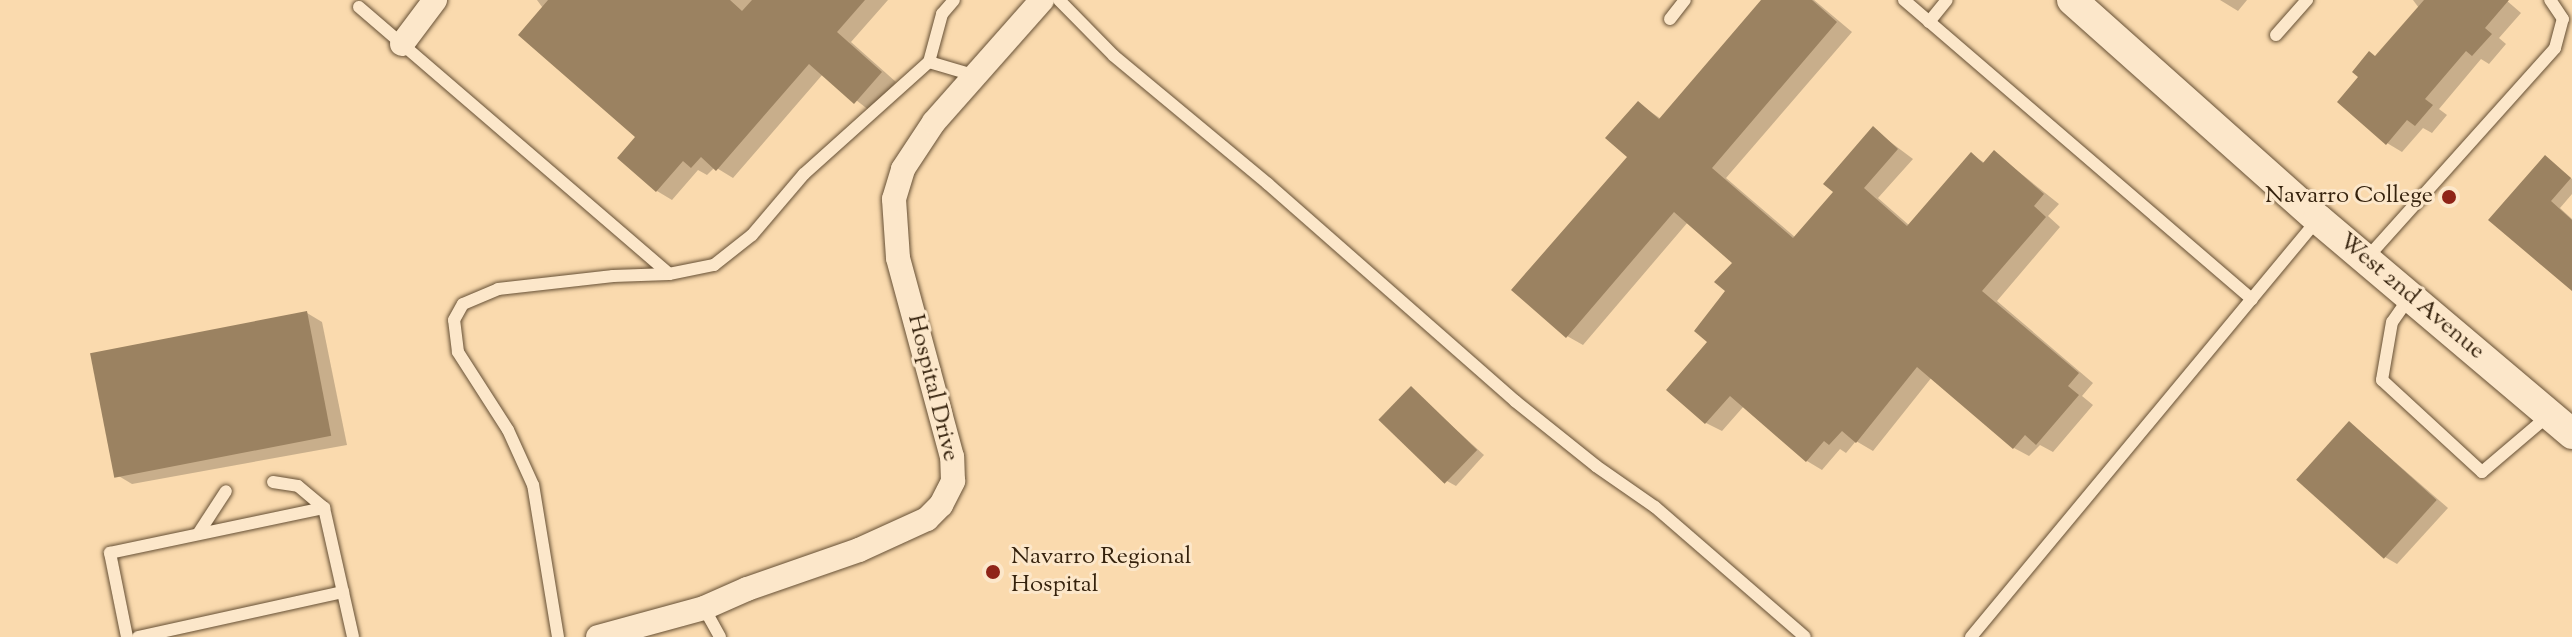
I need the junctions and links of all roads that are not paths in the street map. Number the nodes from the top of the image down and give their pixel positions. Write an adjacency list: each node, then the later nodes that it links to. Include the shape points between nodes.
1 (435, 0): 15 (street)
2 (954, 0): 16 (lane, via 942,14)
3 (1042, 0): 17 (street, Hospital Drive)
4 (1059, 0): 37 (lane, via 1114,56 1515,401 1655,507)
5 (1685, 0): 12 (lane)
6 (1904, 0): 13 (lane)
7 (1947, 0): 13 (lane)
8 (2072, 0): 18 (street, West 2nd Avenue)
9 (2307, 0): 14 (lane)
10 (2550, 0): 19 (lane, via 2563,19 2555,48)
11 (359, 7): 15 (lane)
12 (1670, 19)
13 (1929, 22): 22 (lane)
14 (2276, 35)
15 (402, 44): 20 (lane)
16 (929, 62): 17 (lane); 20 (lane, via 804,174 752,235 714,265)
17 (973, 75): 30 (street, Hospital Drive, via 903,169 894,199 898,258 952,457 953,481 947,493 927,519)
18 (2318, 219): 19 (street, West 2nd Avenue); 22 (lane)
19 (2366, 259): 21 (street, West 2nd Avenue)
20 (669, 274): 34 (lane, via 498,289 463,304 454,320 458,352 508,430 533,485)
21 (2410, 297): 23 (street, West 2nd Avenue); 23 (lane, via 2392,322 2382,380 2482,472)
22 (2252, 299): 38 (lane)
23 (2549, 415): 24 (street, West 2nd Avenue)
24 (2572, 434)
25 (273, 482): 27 (lane, via 298,486)
26 (226, 491): 28 (lane)
27 (324, 508): 28 (lane); 29 (lane)
28 (198, 534): 31 (lane, via 110,553)
29 (343, 592): 32 (lane); 33 (lane)
30 (704, 608): 35 (street, Hospital Drive); 36 (lane)
31 (127, 637)
32 (138, 637)
33 (353, 637)
34 (558, 637)
35 (598, 637)
36 (720, 637)
37 (1805, 637)
38 (1971, 637)

